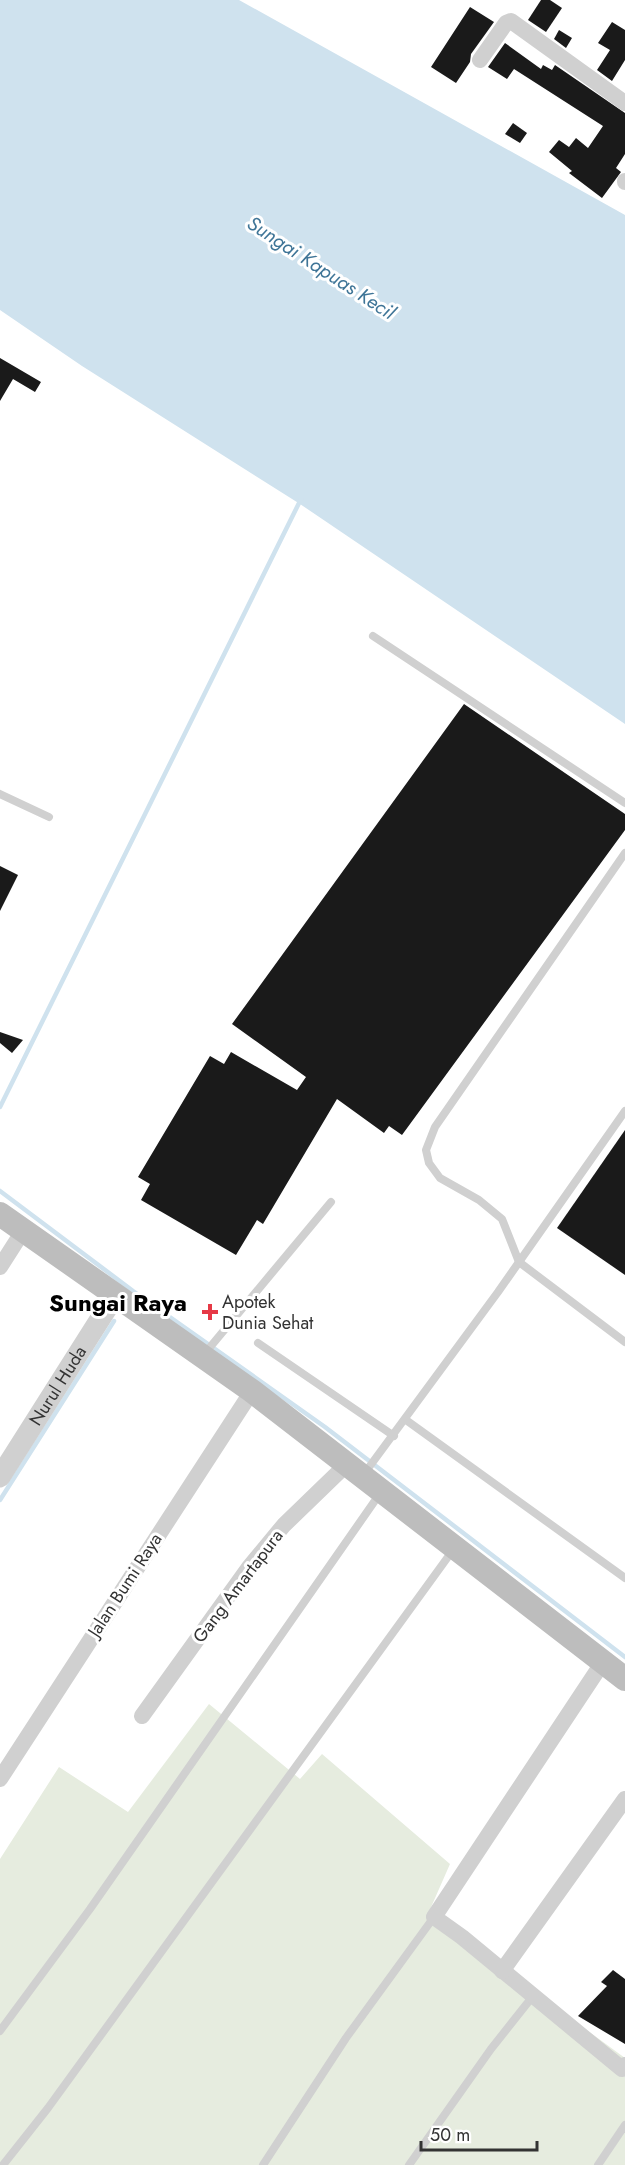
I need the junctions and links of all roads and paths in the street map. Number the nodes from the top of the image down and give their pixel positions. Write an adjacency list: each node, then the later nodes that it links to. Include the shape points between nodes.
1 (480, 60): 2 (street, via 506,22 511,21)
2 (625, 103)
3 (373, 636): 5 (lane)
4 (0, 794): 6 (lane)
5 (625, 804)
6 (49, 816)
7 (625, 854): 12 (lane, via 435,1127 426,1150 429,1163 440,1178 479,1200 502,1219)
8 (625, 1111): 12 (lane)
9 (331, 1202): 17 (lane)
10 (0, 1214): 11 (main road)
11 (23, 1231): 13 (street); 14 (main road)
12 (519, 1262): 15 (lane); 19 (lane)
13 (0, 1267)
14 (116, 1294): 18 (main road); 22 (street, Nurul Huda)
15 (625, 1342)
16 (258, 1343): 20 (lane)
17 (206, 1352)
18 (252, 1391): 21 (main road); 29 (street, Jalan Bumi Raya)
19 (406, 1420): 20 (lane); 25 (lane)
20 (394, 1436): 21 (lane)
21 (363, 1467): 23 (main road); 28 (street, Gang Amartapura, via 284,1525)
22 (0, 1477)
23 (382, 1491): 24 (main road); 34 (lane, via 90,1909)
24 (455, 1547): 26 (main road); 37 (lane, via 83,2061)
25 (625, 1578)
26 (603, 1662): 27 (main road); 31 (street)
27 (625, 1679)
28 (142, 1716)
29 (0, 1779)
30 (625, 1798): 32 (street)
31 (434, 1917): 32 (street); 38 (lane, via 346,2038)
32 (502, 1971): 33 (street)
33 (533, 1996): 35 (street); 39 (lane)
34 (0, 2031)
35 (624, 2068)
36 (625, 2125): 40 (lane)
37 (3, 2165)
38 (264, 2165)
39 (409, 2165)
40 (598, 2165)

